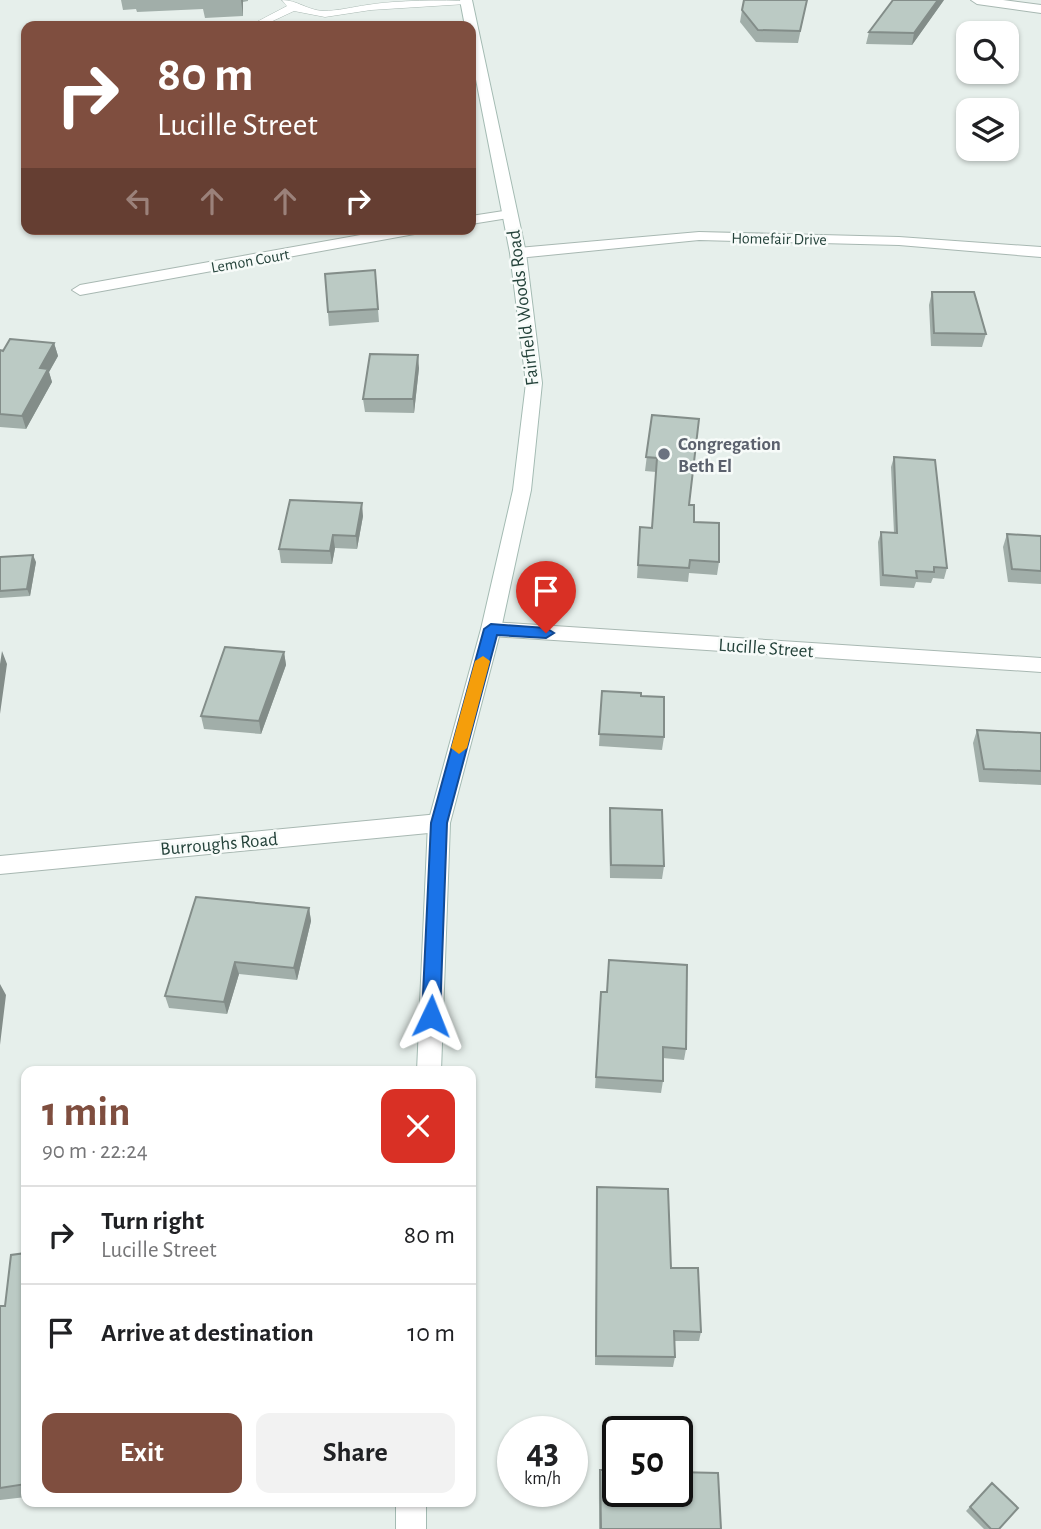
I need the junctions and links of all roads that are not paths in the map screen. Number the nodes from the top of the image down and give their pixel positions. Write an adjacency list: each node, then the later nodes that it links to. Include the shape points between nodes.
1 (977, 0): 5 (street)
2 (466, 1): 4 (lane); 7 (street, Fairfield Woods Road)
3 (291, 4): 4 (lane, via 325,14); 6 (lane)
4 (371, 4)
5 (1041, 9)
6 (262, 21)
7 (470, 21)
8 (476, 49): 9 (street, Fairfield Woods Road)
9 (510, 214): 10 (street); 13 (street, Fairfield Woods Road)
10 (476, 219)
11 (387, 235): 14 (street, Lemon Court)
12 (1041, 252): 13 (street, Homefair Drive, via 899,241 699,236)
13 (517, 253): 15 (street, Fairfield Woods Road, via 534,383 522,490)
14 (80, 290)
15 (491, 629): 16 (street, Lucille Street); 17 (street, Fairfield Woods Road)
16 (1041, 665)
17 (439, 823): 18 (street, Burroughs Road); 19 (street, Fairfield Woods Road)
18 (0, 865)
19 (429, 1066)
20 (411, 1507): 21 (street)
21 (411, 1529)

